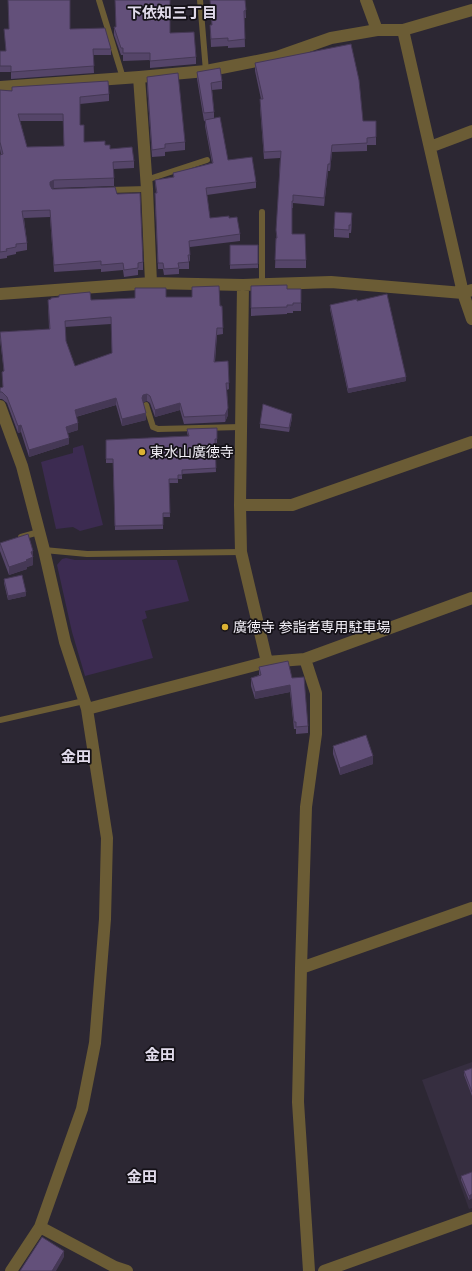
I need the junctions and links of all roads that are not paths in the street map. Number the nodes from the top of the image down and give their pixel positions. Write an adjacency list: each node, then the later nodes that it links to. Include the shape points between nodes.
1 (99, 0): 9 (lane)
2 (200, 0): 7 (lane)
3 (366, 0): 5 (street)
4 (472, 10): 6 (street)
5 (377, 30): 6 (street); 7 (street, via 331,38 277,56)
6 (403, 30): 12 (street)
7 (206, 71): 8 (street)
8 (139, 77): 9 (street); 14 (street)
9 (123, 78): 10 (street)
10 (0, 87)
11 (472, 132): 12 (street)
12 (430, 147): 20 (street)
13 (207, 160): 14 (lane)
14 (147, 185): 15 (lane); 17 (street)
15 (100, 190)
16 (262, 212): 18 (lane)
17 (151, 283): 19 (street); 21 (street)
18 (262, 284): 19 (street); 20 (street, via 331,282)
19 (243, 285): 25 (street)
20 (468, 292): 22 (street)
21 (0, 294)
22 (472, 319)
23 (146, 405): 25 (lane, via 153,427 158,429)
24 (0, 406): 28 (street, via 22,466)
25 (241, 427): 27 (street)
26 (472, 442): 27 (street, via 292,505)
27 (240, 505): 31 (street)
28 (39, 532): 29 (lane); 30 (street)
29 (13, 540)
30 (44, 550): 31 (lane, via 87,554); 35 (street, via 65,642)
31 (241, 552): 34 (street)
32 (472, 598): 33 (street)
33 (305, 658): 34 (street); 38 (street, via 316,693 316,734 306,807)
34 (266, 662): 35 (street)
35 (85, 705): 36 (lane); 40 (street, via 107,838 106,919 95,1043 82,1109)
36 (0, 720)
37 (472, 908): 38 (street)
38 (301, 968): 43 (street, via 298,1102)
39 (472, 1218): 44 (street)
40 (40, 1227): 41 (street); 42 (street)
41 (11, 1271)
42 (127, 1271)
43 (309, 1271)
44 (324, 1271)

